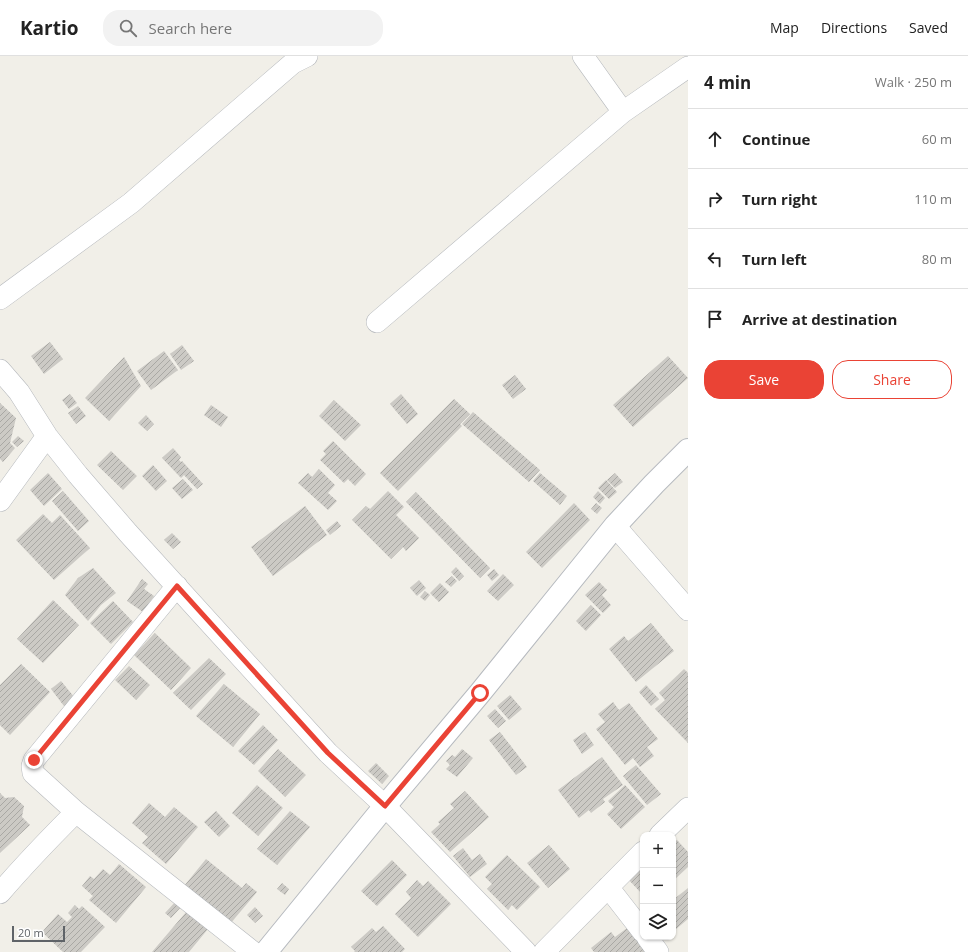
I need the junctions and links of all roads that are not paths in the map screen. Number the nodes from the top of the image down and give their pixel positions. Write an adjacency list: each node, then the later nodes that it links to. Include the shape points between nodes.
1 (307, 56): 5 (street, via 293,63 131,203)
2 (583, 56): 4 (street)
3 (688, 67): 4 (street)
4 (623, 112): 6 (street)
5 (0, 299)
6 (377, 322)
7 (0, 370): 8 (street, via 20,392)
8 (47, 436): 10 (street); 12 (street, via 128,533)
9 (688, 450): 11 (main road)
10 (0, 501)
11 (615, 526): 13 (street); 14 (main road)
12 (177, 586): 14 (street, via 328,753); 16 (street, via 34,760 33,773)
13 (688, 610)
14 (385, 806): 24 (main road); 25 (street)
15 (688, 808): 17 (street)
16 (76, 812): 20 (street); 23 (street)
17 (663, 832)
18 (640, 855): 19 (street)
19 (608, 887): 21 (street); 26 (street)
20 (0, 893)
21 (640, 928)
22 (648, 940): 27 (street)
23 (253, 952)
24 (266, 952)
25 (526, 952)
26 (544, 952)
27 (658, 952)

